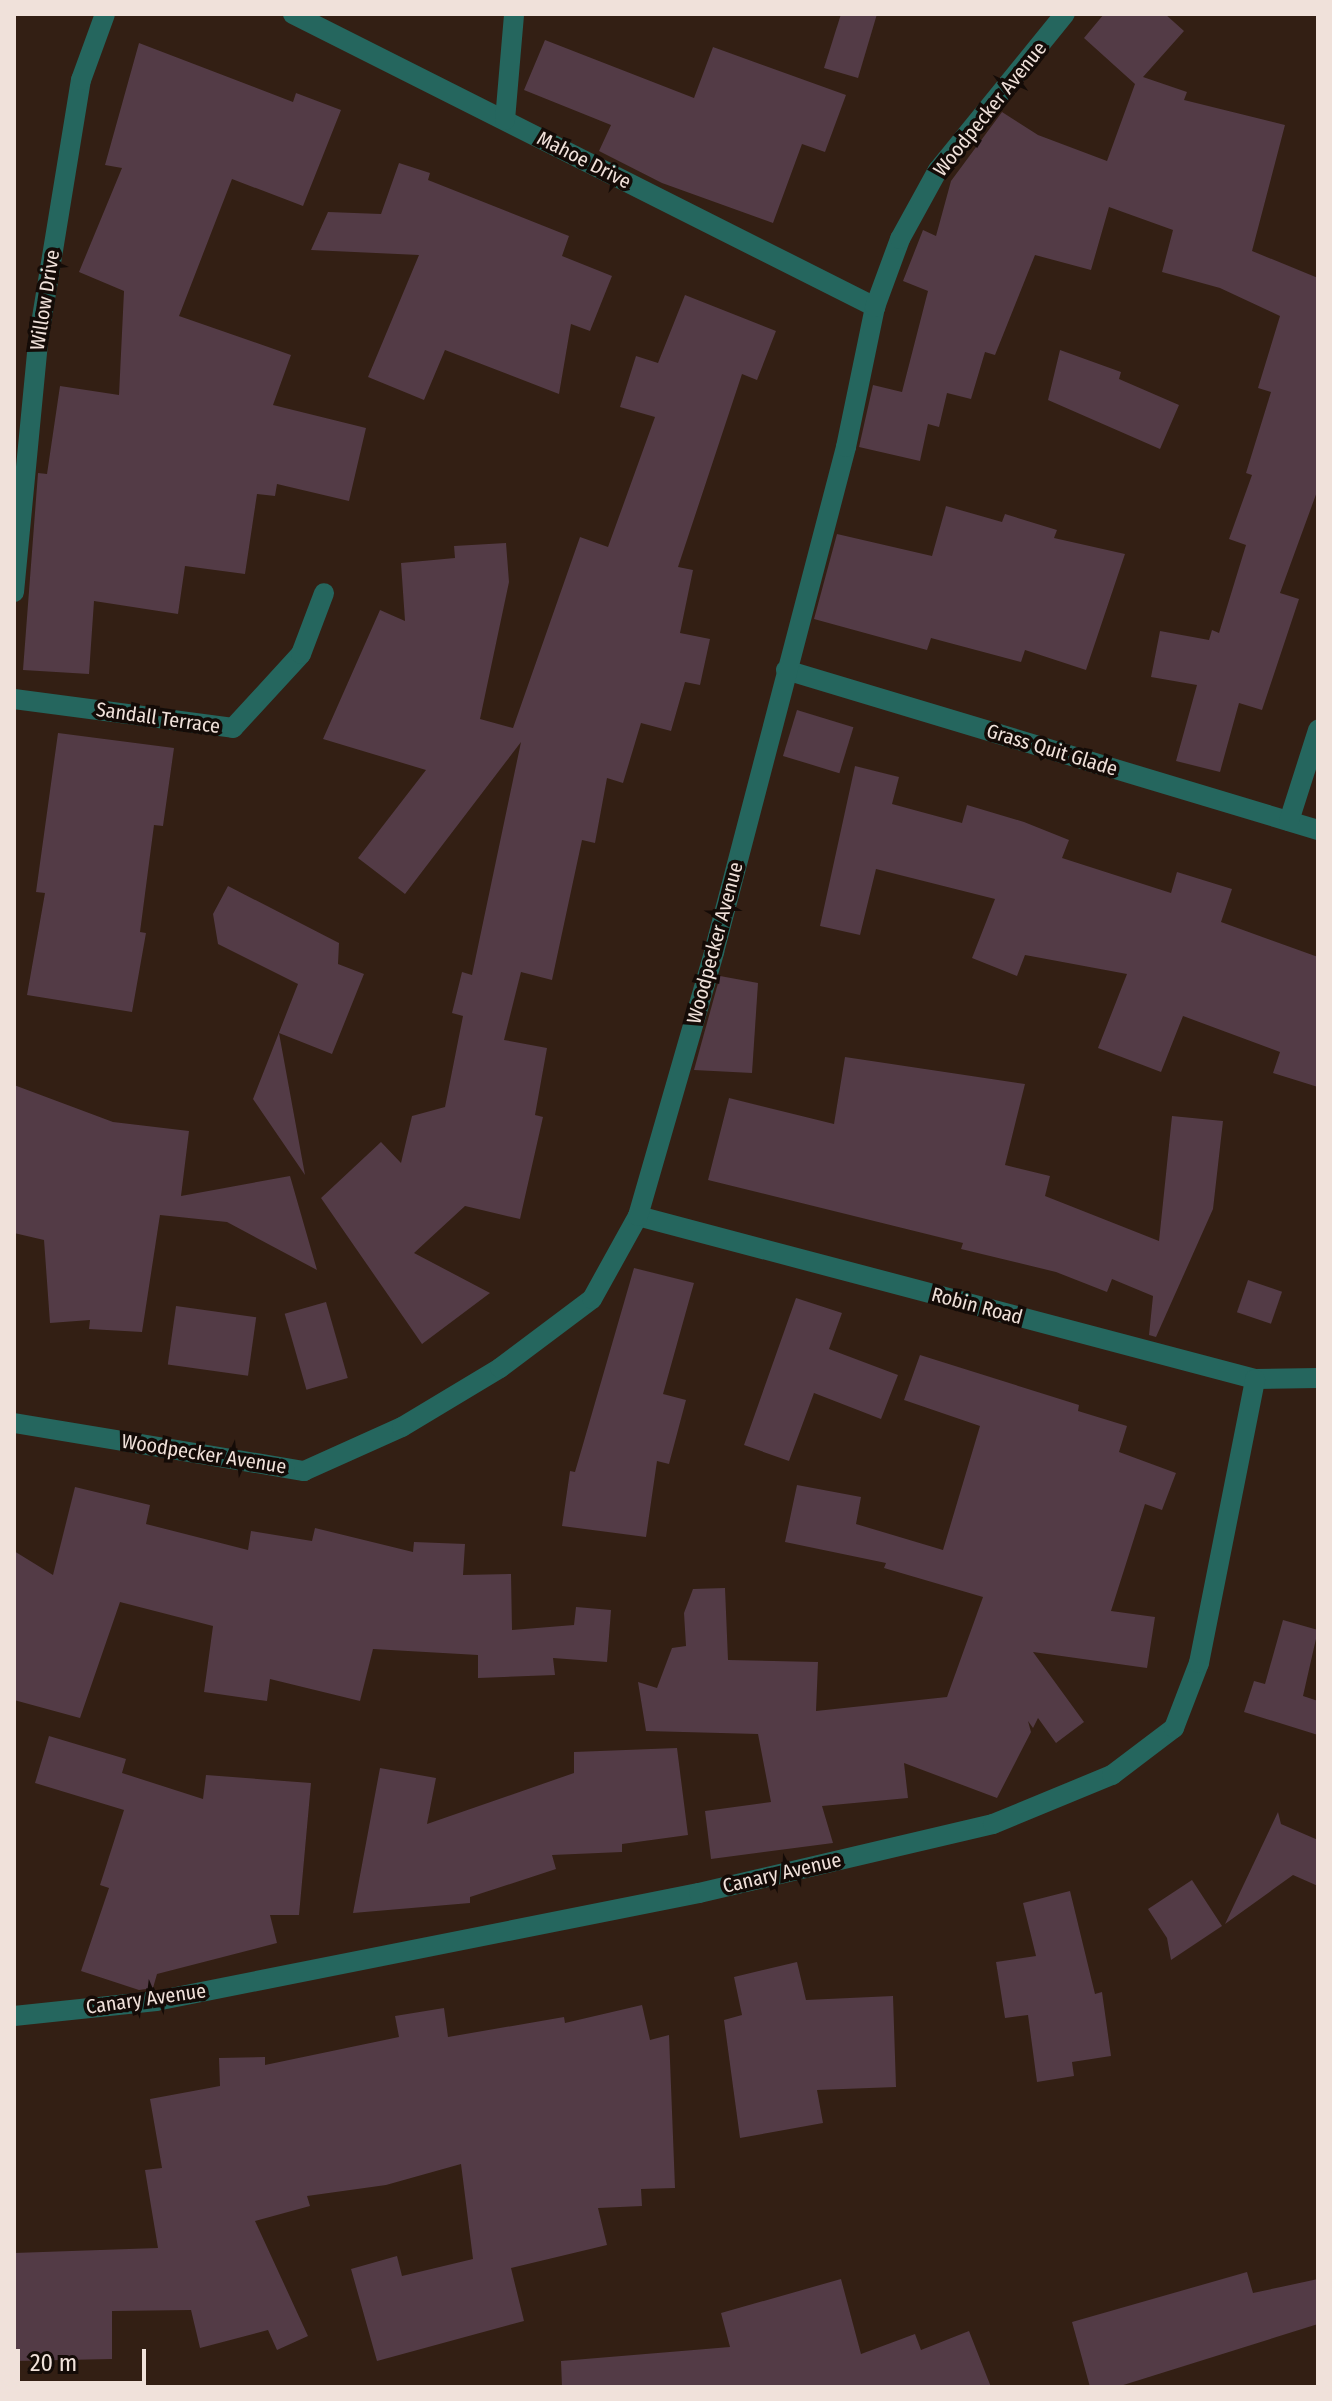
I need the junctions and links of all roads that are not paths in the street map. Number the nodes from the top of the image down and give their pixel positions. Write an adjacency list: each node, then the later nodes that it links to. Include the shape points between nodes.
1 (105, 14): 7 (street, Willow Drive, via 81,80 38,342)
2 (293, 14): 5 (street, Mahoe Drive)
3 (514, 14): 5 (street)
4 (1065, 14): 6 (street, Woodpecker Avenue, via 938,170 900,239)
5 (505, 120): 6 (street, Mahoe Drive)
6 (875, 307): 9 (street, Woodpecker Avenue, via 846,447)
7 (14, 592)
8 (324, 593): 10 (street, Sandall Terrace, via 301,654 233,728)
9 (786, 670): 12 (street, Grass Quit Glade); 14 (street, Woodpecker Avenue)
10 (14, 699)
11 (1318, 730): 12 (street)
12 (1289, 821): 13 (street, Grass Quit Glade)
13 (1318, 830)
14 (638, 1216): 16 (street, Robin Road); 17 (street, Woodpecker Avenue, via 592,1299 500,1368 402,1427 304,1471)
15 (1318, 1378): 16 (street, Robin Road)
16 (1255, 1379): 18 (street, Canary Avenue, via 1199,1663 1174,1728 1112,1775 993,1824 699,1893 156,2001)
17 (14, 1423)
18 (14, 2016)

